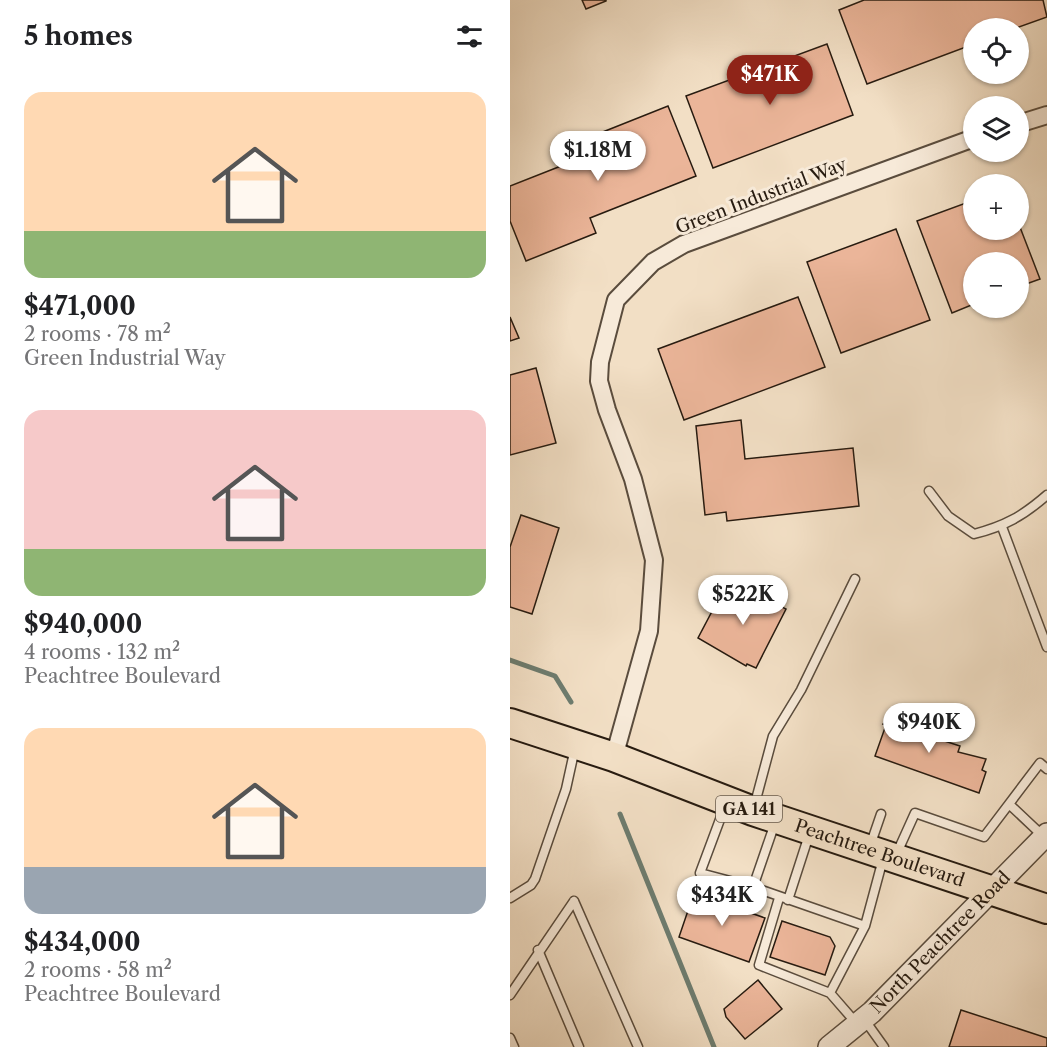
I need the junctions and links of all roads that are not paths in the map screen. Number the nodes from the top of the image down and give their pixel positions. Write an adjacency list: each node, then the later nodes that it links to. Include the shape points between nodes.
1 (1047, 115): 2 (street)
2 (1029, 121)
3 (963, 142): 11 (street, Green Industrial Way, via 684,244 653,262 616,300 599,381 633,479 654,560 649,631)
4 (929, 491): 6 (lane, via 948,516 974,534)
5 (1047, 495): 6 (lane)
6 (1002, 527): 8 (lane)
7 (855, 579): 14 (lane, via 801,690 773,736)
8 (1047, 646)
9 (510, 723): 10 (highway, Peachtree Boulevard / GA 141)
10 (576, 745): 11 (highway, Peachtree Boulevard / GA 141); 21 (lane, via 567,788 536,879)
11 (614, 757): 14 (highway, Peachtree Boulevard / GA 141)
12 (1047, 769): 13 (lane, via 1040,764)
13 (1010, 804): 17 (lane); 18 (lane, via 984,837 915,813)
14 (752, 810): 16 (highway, Peachtree Boulevard / GA 141); 19 (lane); 19 (lane, via 700,873)
15 (881, 814): 18 (lane)
16 (811, 830): 18 (highway, Peachtree Boulevard / GA 141); 22 (lane)
17 (1046, 836): 20 (street, North Peachtree Road)
18 (882, 854): 20 (highway, Peachtree Boulevard / GA 141); 24 (lane)
19 (753, 887): 22 (lane)
20 (990, 890): 23 (highway, Peachtree Boulevard / GA 141); 28 (street, North Peachtree Road)
21 (510, 898)
22 (783, 899): 24 (lane); 26 (lane, via 759,964)
23 (1047, 909)
24 (865, 926): 26 (lane)
25 (538, 950): 27 (lane); 31 (lane); 32 (lane, via 574,900)
26 (830, 993): 28 (lane)
27 (510, 994)
28 (860, 1021): 33 (street, North Peachtree Road); 34 (lane)
29 (510, 1038): 30 (lane)
30 (514, 1047)
31 (579, 1047)
32 (638, 1047)
33 (829, 1047)
34 (884, 1047)

